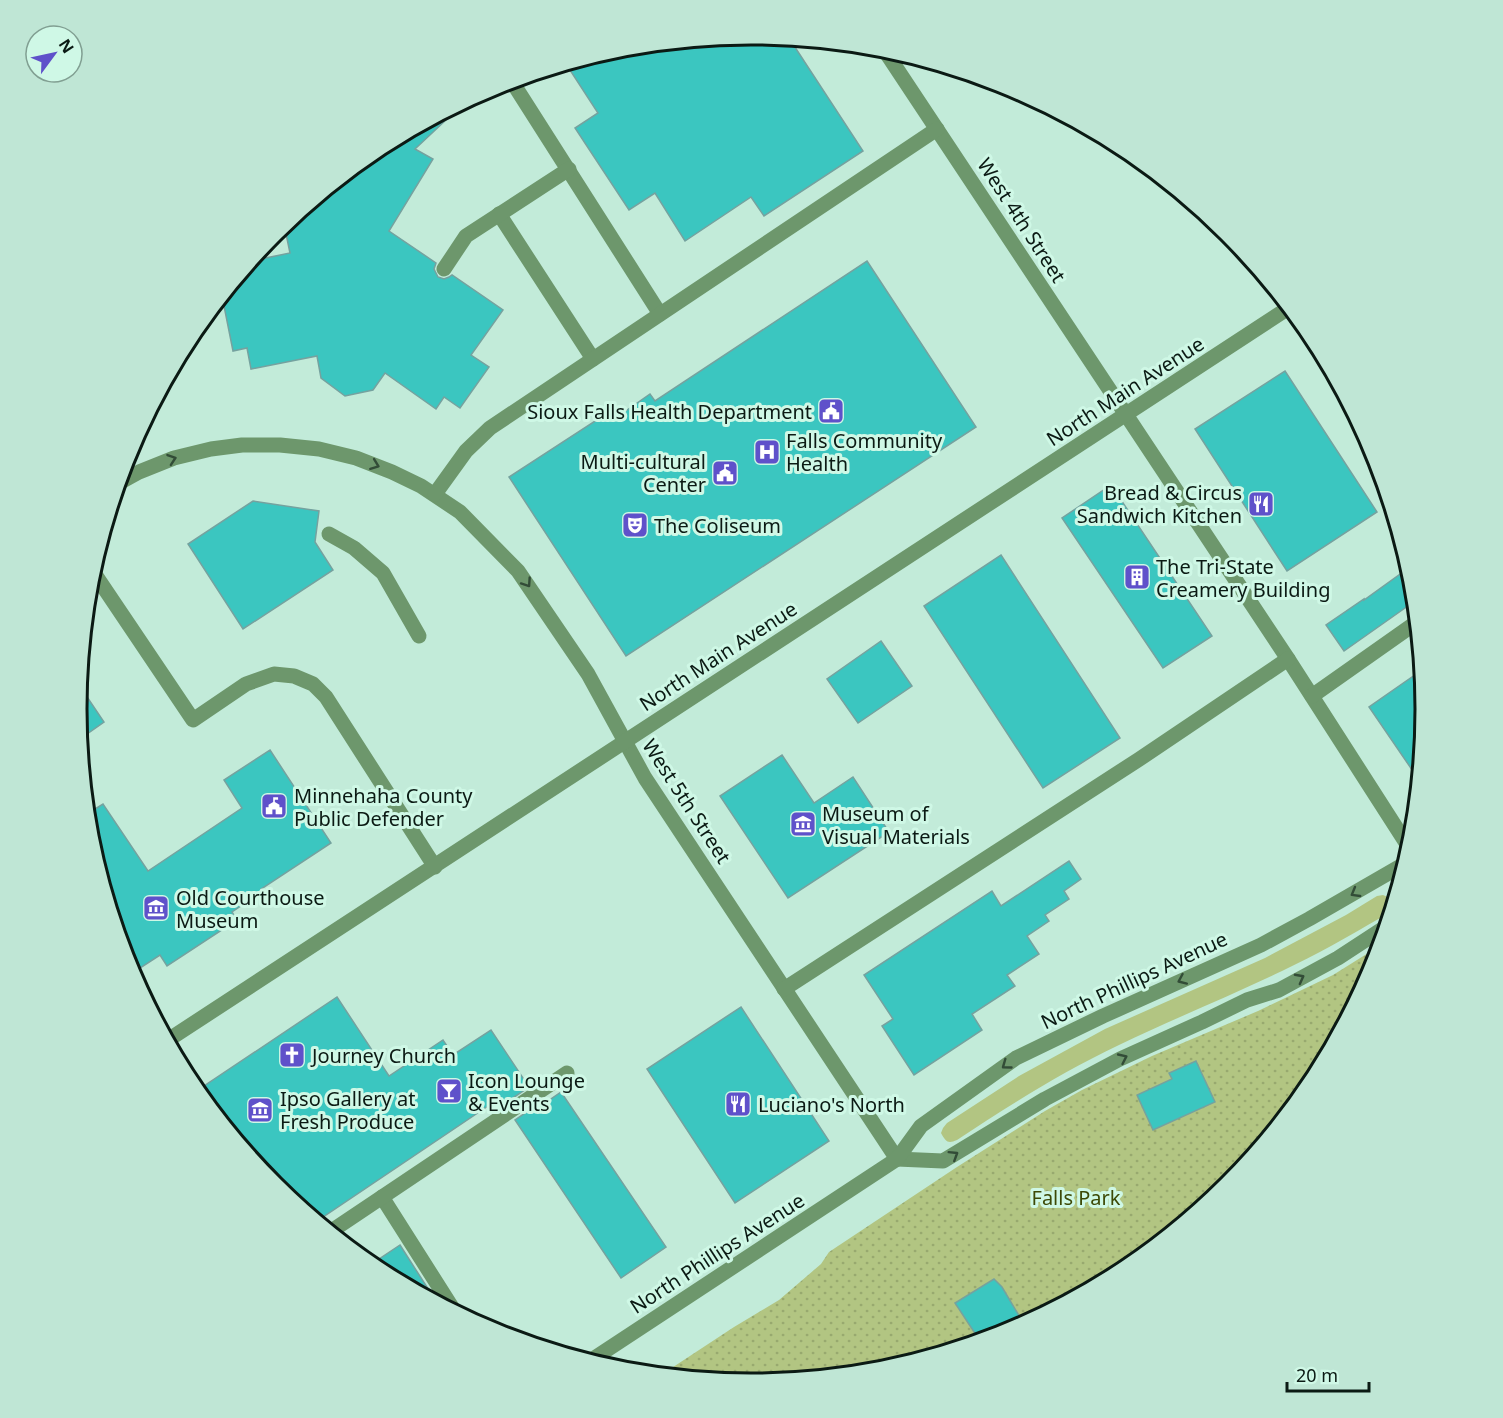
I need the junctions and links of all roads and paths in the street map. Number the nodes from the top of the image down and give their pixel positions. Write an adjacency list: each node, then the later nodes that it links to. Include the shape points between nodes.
1 (891, 60): 3 (street, West 4th Street)
2 (516, 88): 4 (street)
3 (937, 129): 8 (street); 10 (street, West 4th Street)
4 (569, 169): 5 (street); 8 (street)
5 (499, 214): 6 (street, via 466,236); 9 (street)
6 (444, 269)
7 (1283, 312): 10 (street, North Main Avenue)
8 (660, 314): 9 (street)
9 (593, 359): 12 (street, via 490,428 466,451)
10 (1126, 416): 17 (street, West 4th Street); 19 (street, North Main Avenue)
11 (130, 477): 12 (street, West 5th Street, one-way to 12, via 174,458 212,449 280,445 356,458)
12 (435, 494): 19 (street, West 5th Street, one-way to 19, via 460,512 518,571 588,674)
13 (329, 534): 16 (street, via 354,548 383,573)
14 (100, 581): 21 (street, via 193,720 246,684 274,674 294,676 313,684 326,697)
15 (1410, 627): 18 (street)
16 (419, 636)
17 (1288, 659): 18 (street, West 4th Street); 24 (street)
18 (1312, 696): 20 (street, West 4th Street)
19 (624, 742): 21 (street, North Main Avenue); 24 (street, West 5th Street)
20 (1403, 838)
21 (435, 867): 25 (street, North Main Avenue)
22 (1396, 869): 27 (street, North Phillips Avenue, one-way to 27, via 1261,945 1016,1058 921,1126)
23 (1376, 933): 27 (street, one-way to 23, via 943,1161 1045,1098 1247,1000 1279,990)
24 (784, 989): 27 (street, West 5th Street)
25 (174, 1036)
26 (567, 1073): 28 (street)
27 (897, 1159): 31 (street, North Phillips Avenue)
28 (382, 1197): 29 (street); 30 (street)
29 (337, 1227)
30 (447, 1299)
31 (600, 1355)

